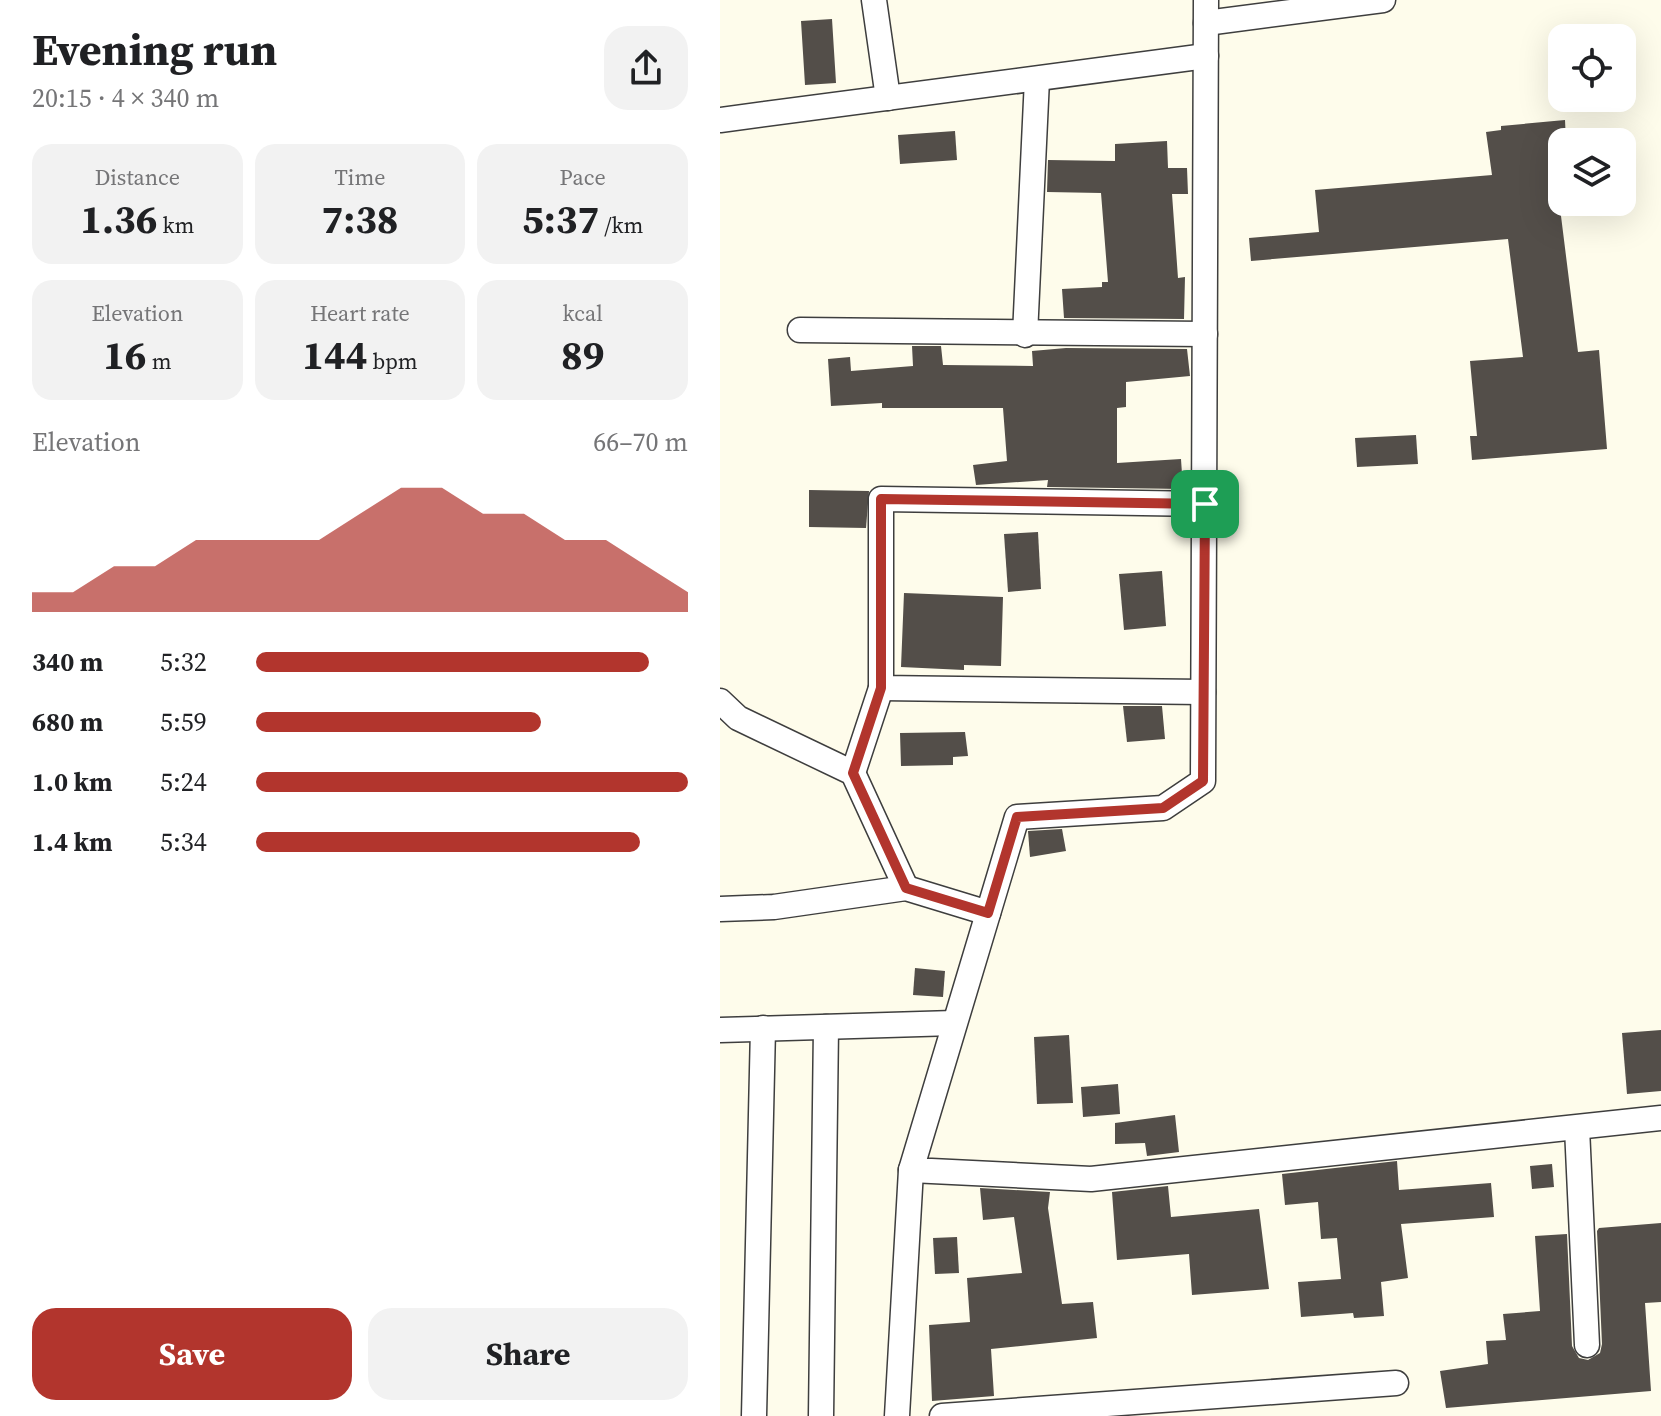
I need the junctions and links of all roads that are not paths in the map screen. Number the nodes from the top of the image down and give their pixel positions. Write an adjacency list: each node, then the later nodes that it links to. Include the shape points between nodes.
1 (874, 0): 6 (street)
2 (1383, 0): 3 (street)
3 (1206, 12): 4 (street)
4 (1206, 56): 5 (street); 9 (street)
5 (1037, 79): 6 (street); 10 (street)
6 (888, 98): 7 (street)
7 (720, 120)
8 (800, 330): 10 (street)
9 (1205, 334): 10 (street); 11 (street)
10 (1025, 335)
11 (1205, 504): 12 (street, via 881,499); 13 (street)
12 (881, 688): 13 (street); 15 (street)
13 (1203, 692): 18 (street, via 1203,781 1163,808 1017,817)
14 (720, 701): 15 (street, via 738,718)
15 (853, 773): 16 (street)
16 (906, 888): 17 (street, via 774,907); 18 (street)
17 (720, 909)
18 (988, 913): 19 (street)
19 (954, 1023): 20 (street); 25 (street)
20 (826, 1027): 21 (street); 29 (street)
21 (763, 1028): 22 (street); 28 (street)
22 (720, 1030)
23 (1661, 1118): 24 (street)
24 (1577, 1128): 25 (street, via 1091,1179); 26 (street)
25 (911, 1170): 30 (street)
26 (1587, 1345)
27 (1396, 1383): 31 (street)
28 (754, 1416)
29 (821, 1416)
30 (897, 1416)
31 (942, 1416)

